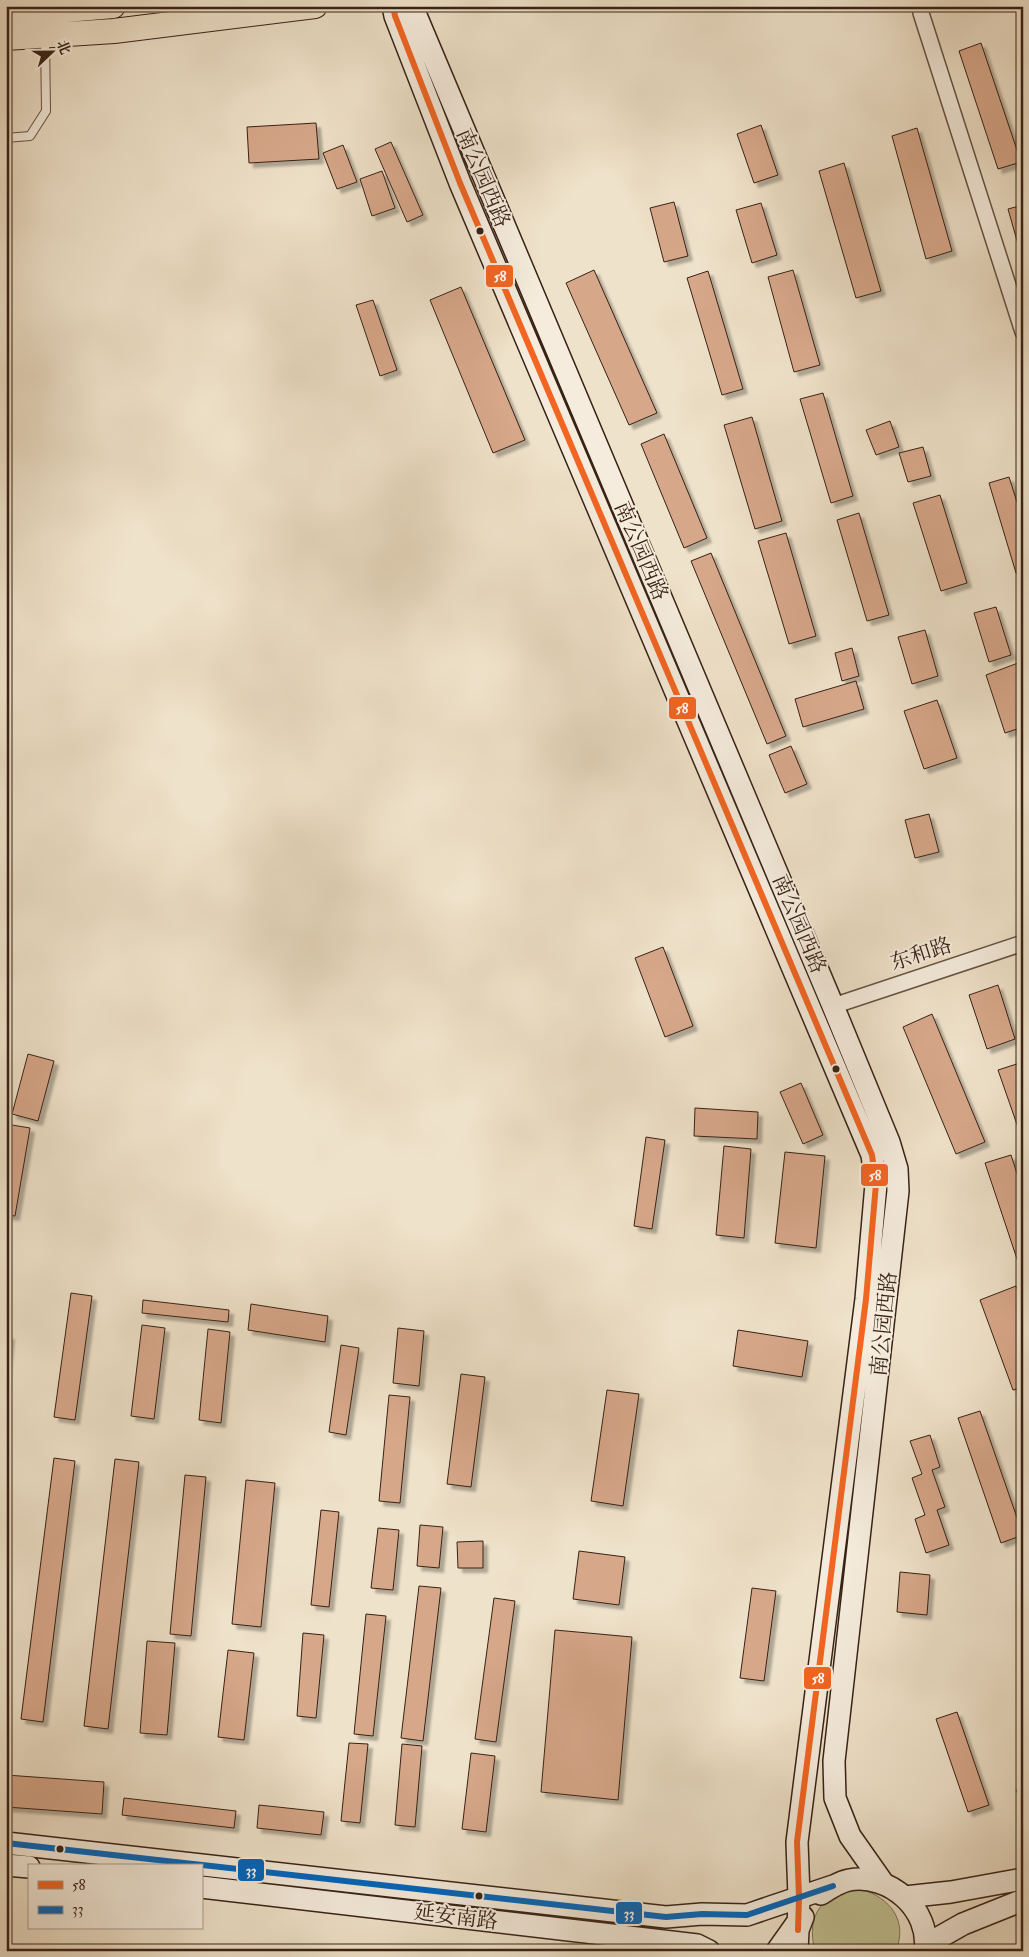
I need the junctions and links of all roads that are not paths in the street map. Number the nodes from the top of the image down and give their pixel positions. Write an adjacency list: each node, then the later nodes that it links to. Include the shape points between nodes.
1 (113, 6): 6 (main road)
2 (315, 6): 8 (main road, via 114,31)
3 (393, 6): 24 (main road, 南公园西路, via 460,183 872,1155 876,1184 866,1299 797,1842)
4 (412, 6): 13 (main road, 南公园西路)
5 (922, 6): 11 (street, via 921,13)
6 (48, 9): 7 (main road)
7 (6, 15)
8 (46, 36): 9 (main road); 10 (lane, via 46,111 30,136)
9 (6, 38)
10 (6, 138)
11 (1023, 332)
12 (1023, 943): 13 (street, 东和路)
13 (833, 1006): 20 (main road, 南公园西路, via 897,1169 898,1191 834,1761 835,1798 850,1836)
14 (6, 1843): 15 (main road, 延安南路)
15 (193, 1864)
16 (6, 1865): 18 (main road)
17 (202, 1865): 24 (main road, 延安南路, via 666,1917)
18 (28, 1868)
19 (1023, 1880): 23 (main road, via 951,1892)
20 (883, 1883): 23 (main road); 24 (main road, via 849,1880 833,1886)
21 (202, 1887): 26 (main road, 延安南路, via 697,1945)
22 (1023, 1900): 25 (main road, via 963,1924)
23 (910, 1904): 25 (main road)
24 (800, 1915): 27 (main road); 28 (main road, 南公园西路)
25 (931, 1947)
26 (709, 1951)
27 (777, 1951)
28 (797, 1951)

